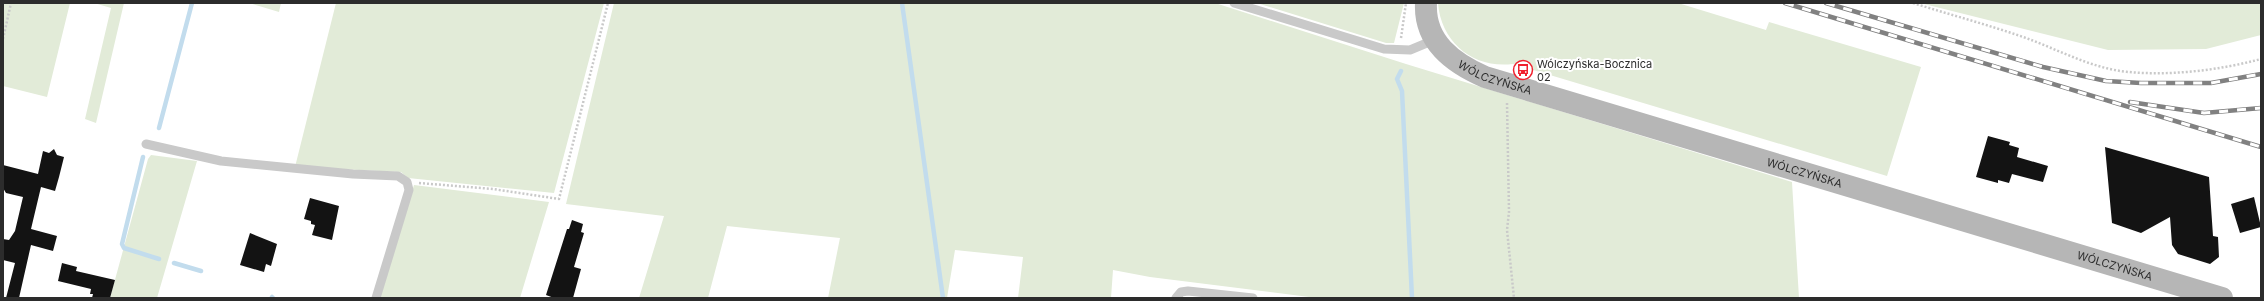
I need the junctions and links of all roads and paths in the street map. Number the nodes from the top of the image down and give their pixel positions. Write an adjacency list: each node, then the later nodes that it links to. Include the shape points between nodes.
1 (11, 3): 7 (path)
2 (608, 3): 13 (path, via 559,199 493,189)
3 (1234, 3): 9 (lane, via 1384,49)
4 (1406, 3): 9 (path)
5 (1426, 3): 8 (street, WÓLCZYŃSKA, via 1425,12)
6 (1913, 3): 10 (path, via 2025,38 2087,63 2128,72 2230,67)
7 (3, 39)
8 (1434, 40): 9 (lane, via 1410,50); 11 (street, WÓLCZYŃSKA, via 1463,68)
9 (1397, 50)
10 (2261, 59)
11 (1503, 83): 17 (path, via 1507,95 1507,230); 18 (street, WÓLCZYŃSKA)
12 (146, 144): 13 (lane, via 228,162 398,176)
13 (407, 182): 14 (lane, via 409,190)
14 (376, 298)
15 (1176, 298): 16 (lane, via 1181,292 1188,291)
16 (1252, 298)
17 (1514, 298)
18 (2222, 298)

